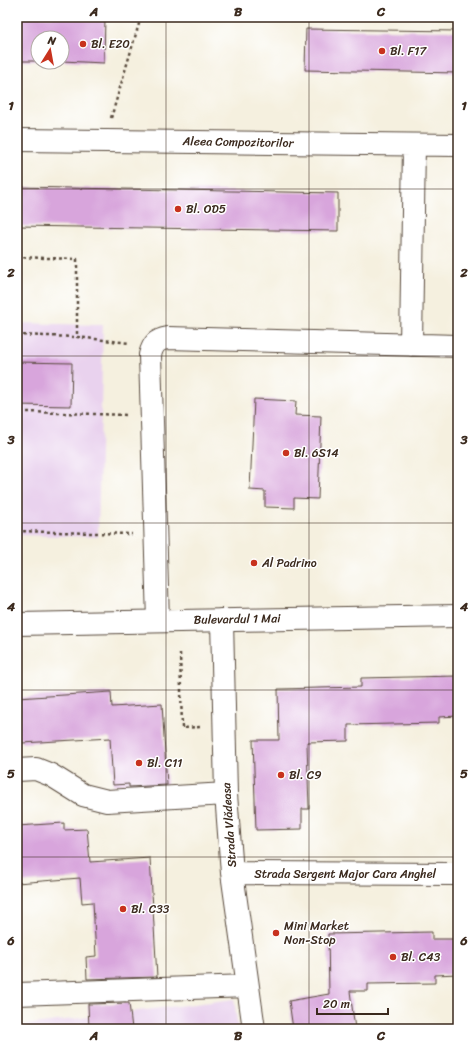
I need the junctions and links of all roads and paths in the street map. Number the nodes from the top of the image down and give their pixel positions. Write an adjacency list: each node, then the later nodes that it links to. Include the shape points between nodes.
1 (141, 17): 3 (path)
2 (17, 140): 3 (street, Aleea Compozitorilor)
3 (104, 141): 4 (street, Aleea Compozitorilor)
4 (414, 145): 5 (street, Aleea Compozitorilor); 10 (street)
5 (458, 145)
6 (17, 258): 8 (path, via 77,259)
7 (17, 335): 8 (path)
8 (77, 338): 9 (path)
9 (152, 345): 10 (street, via 159,339 168,338); 13 (street)
10 (411, 345): 11 (street)
11 (458, 346)
12 (27, 412): 13 (path)
13 (152, 416): 15 (street)
14 (17, 531): 15 (path)
15 (155, 534): 18 (street)
16 (458, 616): 17 (street, Bulevardul 1 Mai)
17 (222, 620): 18 (street, Bulevardul 1 Mai); 21 (street, Strada Vlădeasa)
18 (158, 621): 19 (street, Bulevardul 1 Mai)
19 (17, 624)
20 (180, 653): 21 (path, via 182,728)
21 (224, 727): 23 (street, Strada Vlădeasa)
22 (17, 770): 23 (street, via 36,769 51,774 83,795 107,801)
23 (226, 794): 24 (street, Strada Vlădeasa)
24 (232, 873): 25 (street, Strada Sergent Major Cara Anghel); 26 (street, Strada Vlădeasa)
25 (458, 874)
26 (248, 986): 27 (street); 28 (street, Strada Vlădeasa)
27 (17, 994)
28 (254, 1029)

